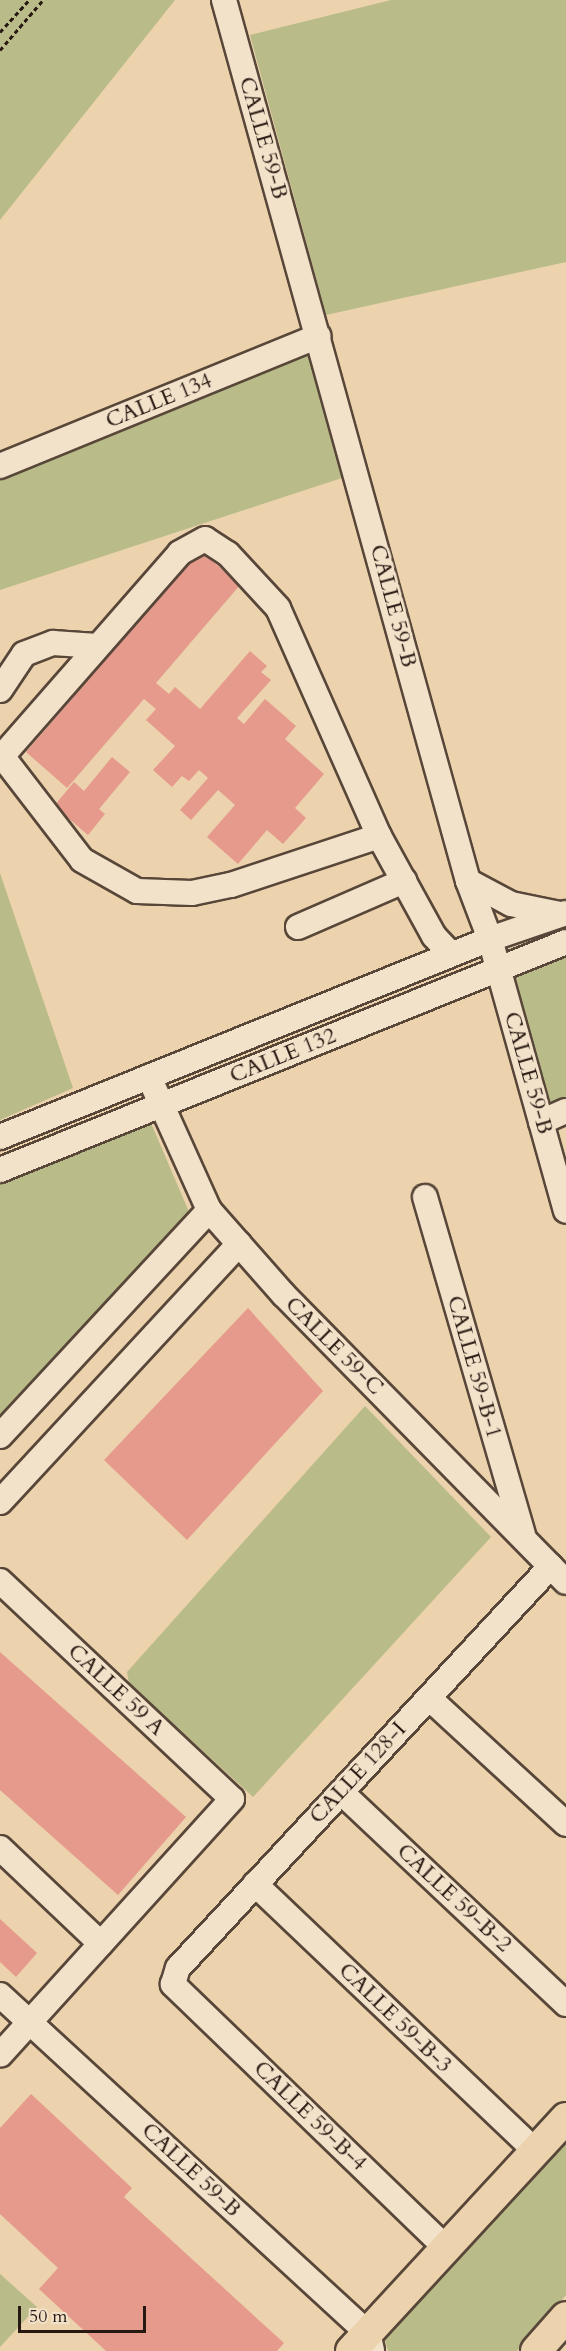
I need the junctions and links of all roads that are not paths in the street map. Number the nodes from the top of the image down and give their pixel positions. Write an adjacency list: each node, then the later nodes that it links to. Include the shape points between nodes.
1 (224, 0): 2 (street, CALLE 59-B)
2 (319, 336): 3 (street, CALLE 134); 9 (street, CALLE 59-B)
3 (0, 466)
4 (97, 646): 5 (street, via 53,643 24,654); 6 (street); 7 (street, via 180,553 205,539 228,554 278,608 292,632)
5 (0, 690)
6 (1, 755): 7 (street, via 82,860 137,891 182,894 231,885)
7 (379, 836): 8 (street)
8 (404, 881): 11 (street); 14 (street, via 434,936)
9 (468, 881): 10 (street, via 512,904); 12 (street, CALLE 59-B)
10 (564, 914): 12 (street, CALLE 132)
11 (298, 927)
12 (490, 939): 14 (street, CALLE 132); 15 (street, CALLE 59-B)
13 (566, 942): 15 (street, CALLE 132)
14 (451, 954): 16 (street, CALLE 132)
15 (498, 969): 17 (street, CALLE 132); 19 (street, CALLE 59-B)
16 (149, 1077): 17 (street, CALLE 59-C); 20 (street, CALLE 132)
17 (160, 1105): 21 (street, CALLE 132); 23 (street, CALLE 59-C)
18 (566, 1111): 19 (street)
19 (541, 1122): 24 (street, CALLE 59-B)
20 (0, 1137)
21 (0, 1170)
22 (425, 1197): 28 (street, CALLE 59-B-1)
23 (209, 1210): 25 (street, CALLE 59-C); 26 (street)
24 (566, 1211)
25 (239, 1244): 27 (street); 28 (street, CALLE 59-C)
26 (0, 1436)
27 (0, 1502)
28 (524, 1537): 29 (street, CALLE 59-C)
29 (558, 1574): 31 (street, CALLE 128-I)
30 (0, 1581): 36 (street, CALLE 59 A, via 232,1799)
31 (429, 1698): 32 (street, CALLE 128-I); 33 (street)
32 (341, 1792): 35 (street, CALLE 128-I); 39 (street, CALLE 59-B-2)
33 (566, 1824)
34 (0, 1848): 36 (street)
35 (255, 1884): 37 (street, CALLE 128-I, via 178,1968); 43 (street, CALLE 59-B-3)
36 (101, 1944): 40 (street)
37 (173, 1984): 44 (street, CALLE 59-B-4)
38 (0, 1995): 40 (street, CALLE 59-B)
39 (566, 2004)
40 (30, 2022): 41 (street); 46 (street, CALLE 59-B)
41 (0, 2055)
42 (566, 2118): 43 (main road)
43 (535, 2151): 44 (main road)
44 (446, 2248): 46 (main road)
45 (566, 2317): 47 (main road)
46 (364, 2345)
47 (536, 2351)

